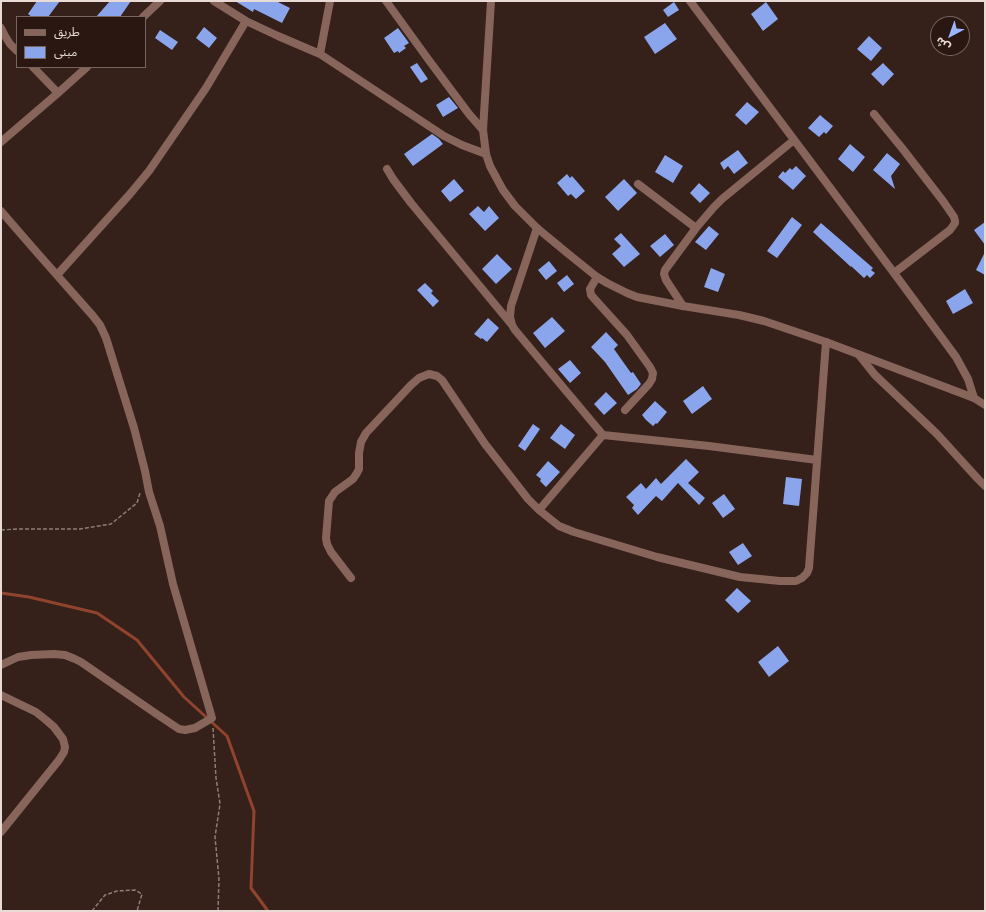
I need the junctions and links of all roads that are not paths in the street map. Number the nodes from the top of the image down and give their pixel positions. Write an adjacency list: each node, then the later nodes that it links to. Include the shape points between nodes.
1 (160, 1): 7 (street)
2 (214, 1): 8 (street)
3 (330, 1): 11 (street)
4 (386, 1): 16 (street)
5 (490, 1): 16 (street)
6 (690, 1): 17 (street)
7 (143, 16)
8 (246, 20): 11 (street); 26 (street, via 206,88 142,181)
9 (1, 28): 10 (street)
10 (16, 50)
11 (320, 54): 19 (street, via 435,130 462,145)
12 (34, 68): 14 (street)
13 (86, 68): 14 (street)
14 (58, 93): 18 (street)
15 (874, 114): 25 (street, via 943,201 955,221 950,230)
16 (483, 130): 19 (street)
17 (794, 140): 24 (street, via 722,199); 25 (street)
18 (1, 142)
19 (486, 154): 23 (street, via 503,190)
20 (387, 169): 29 (street, via 411,203)
21 (638, 184): 24 (street)
22 (1, 211): 26 (street)
23 (537, 228): 27 (street); 29 (street, via 511,306)
24 (696, 228): 28 (street, via 664,272 666,280)
25 (894, 273): 32 (street, via 956,357 968,379)
26 (57, 275): 40 (street, via 93,316 106,338 134,428 173,584 212,718 195,728 180,729 75,658 65,655 18,657)
27 (597, 277): 28 (street, via 637,297); 34 (street, via 590,289 591,295 627,335 653,373 649,384)
28 (683, 306): 30 (street, via 764,321)
29 (512, 325): 35 (street)
30 (826, 342): 31 (street); 36 (street)
31 (859, 355): 32 (street); 37 (street, via 875,375 937,434)
32 (974, 398): 33 (street)
33 (985, 405)
34 (625, 410)
35 (604, 435): 36 (street); 38 (street)
36 (817, 460): 38 (street, via 809,568 807,573 796,581 740,577 657,557 567,530)
37 (985, 486)
38 (539, 510): 39 (street, via 485,444 442,380 433,375 424,375 411,385 366,433 361,442 357,473 330,497 327,544)
39 (351, 578)
40 (1, 665)
41 (1, 695): 42 (street, via 36,712 46,720 63,739 66,747 59,760)
42 (1, 832)

